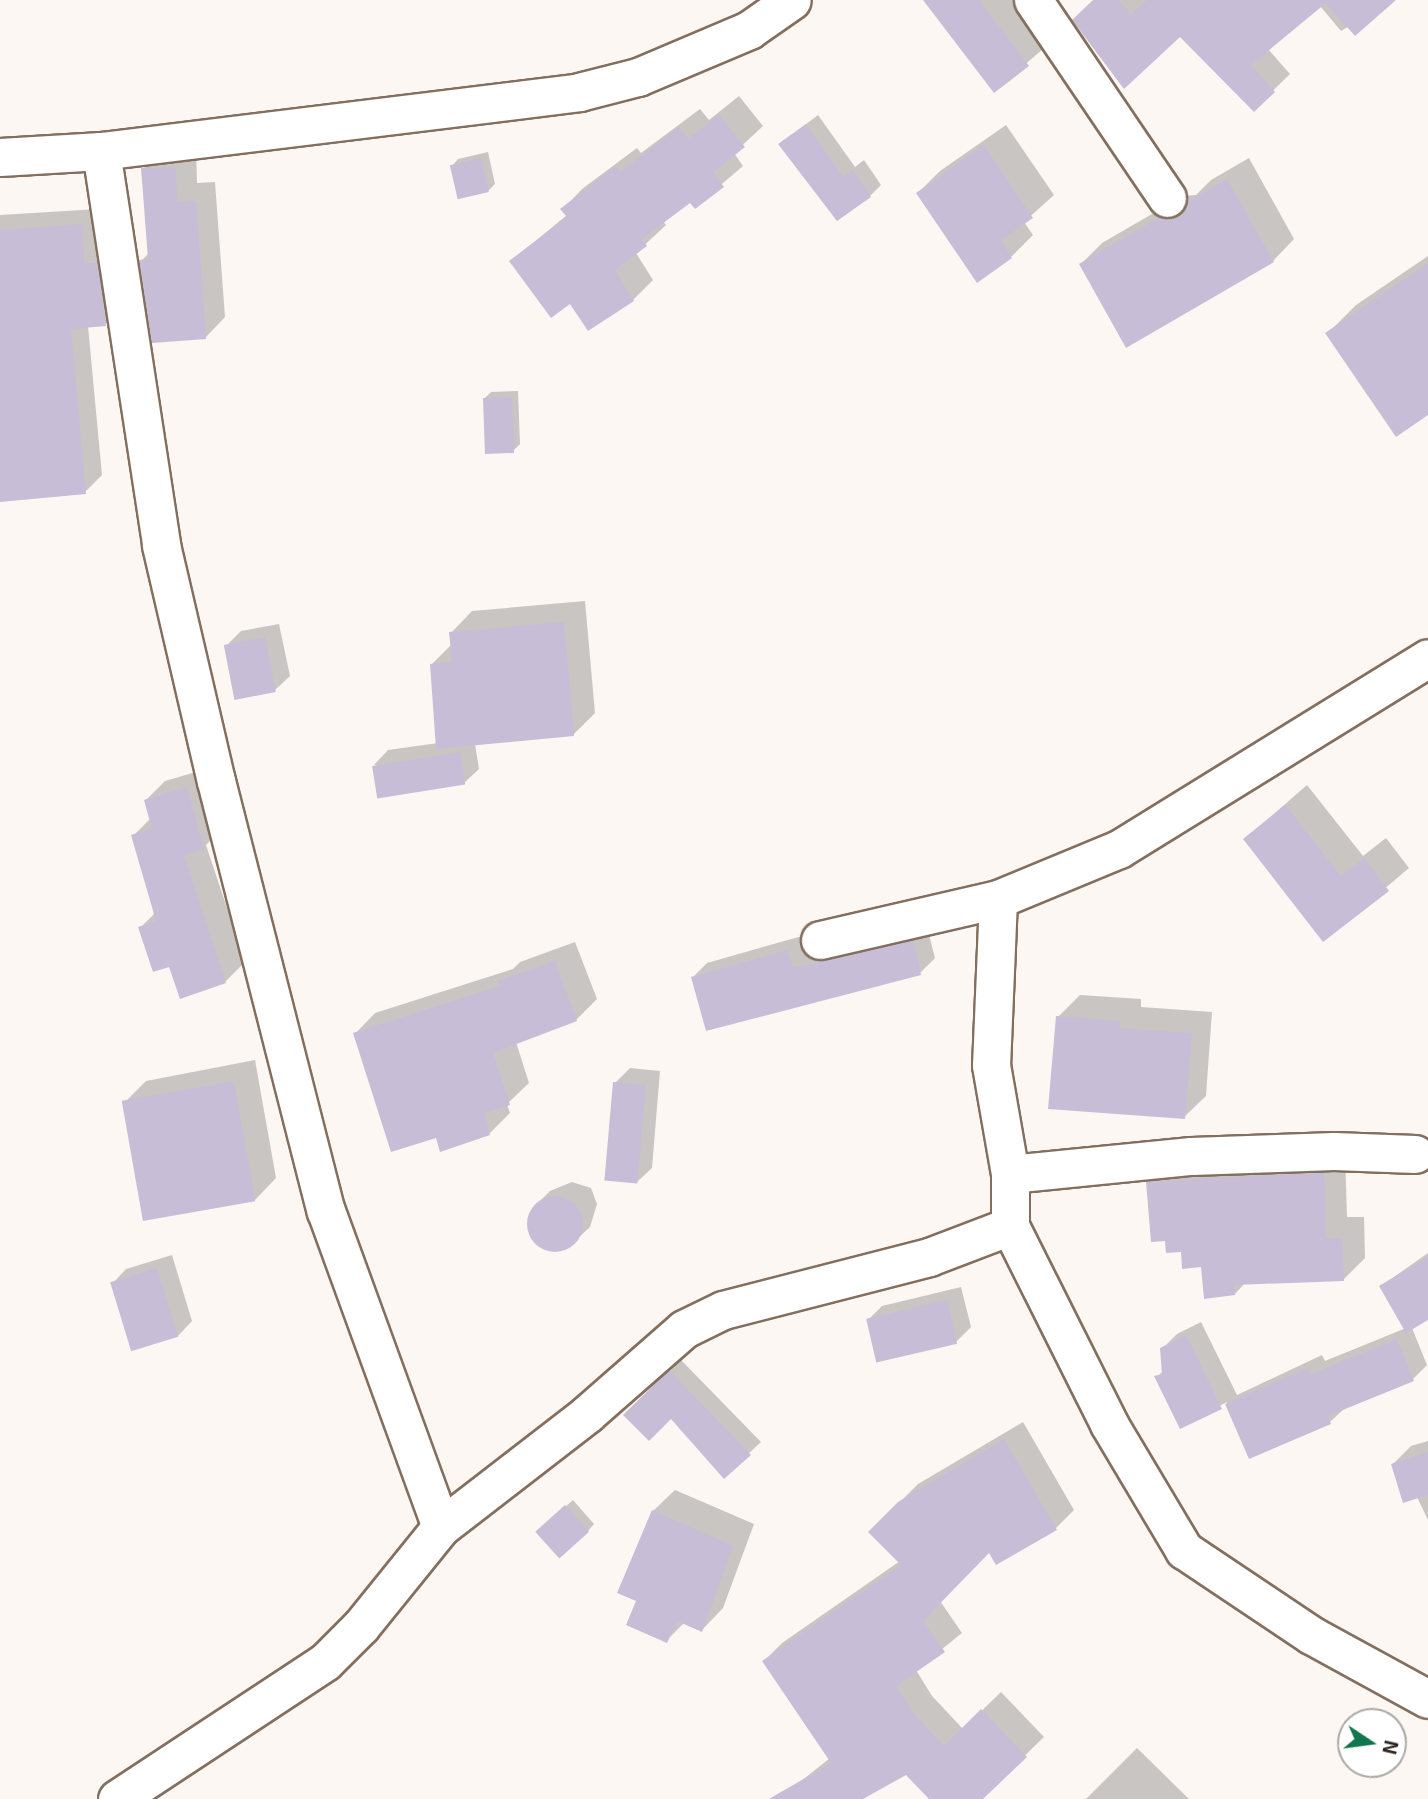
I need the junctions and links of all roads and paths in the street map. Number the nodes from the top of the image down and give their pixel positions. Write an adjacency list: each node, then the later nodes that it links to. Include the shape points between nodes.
1 (792, 0): 3 (street, via 749,30 638,77 579,92)
2 (1033, 0): 5 (street)
3 (101, 151): 4 (street); 12 (street, via 161,545 220,794 326,1211)
4 (0, 157)
5 (1167, 198)
6 (1428, 658): 7 (street, via 1119,849)
7 (998, 900): 8 (street); 10 (street, via 991,1065)
8 (820, 940)
9 (1415, 1153): 10 (street, via 1191,1157)
10 (1010, 1174): 11 (street)
11 (1010, 1226): 12 (street, via 929,1257 723,1310 684,1329 660,1345 587,1414); 13 (street, via 1108,1424 1184,1550 1311,1635)
12 (441, 1527): 14 (street, via 361,1626 325,1662)
13 (1428, 1699)
14 (117, 1799)

